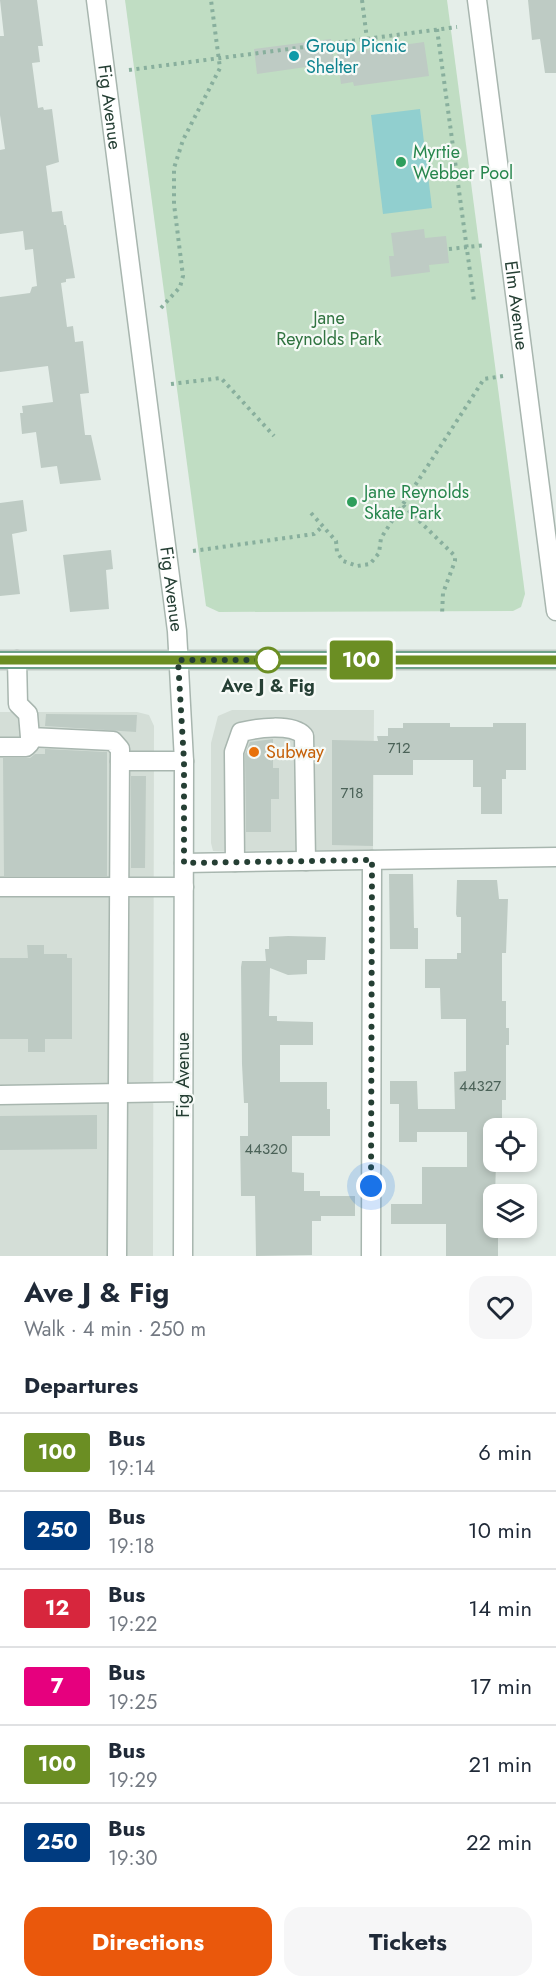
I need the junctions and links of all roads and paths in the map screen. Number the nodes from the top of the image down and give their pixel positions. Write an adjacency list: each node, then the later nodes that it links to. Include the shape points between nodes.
1 (96, 0): 25 (street, Fig Avenue, via 175,611)
2 (211, 0): 8 (path)
3 (362, 0): 7 (path)
4 (477, 0): 22 (street, Elm Avenue)
5 (457, 27): 6 (path)
6 (438, 30): 7 (path); 11 (path)
7 (367, 39): 8 (path)
8 (219, 58): 9 (path); 14 (path, via 220,68 183,140 174,168 183,276 180,287)
9 (129, 70)
10 (486, 244): 11 (path)
11 (466, 247): 12 (path); 13 (path)
12 (449, 249)
13 (474, 301)
14 (161, 308)
15 (503, 376): 18 (path, via 484,379)
16 (171, 384): 17 (path, via 224,380)
17 (274, 436)
18 (403, 505): 20 (path, via 381,538 379,553 367,566 352,566 343,561 336,541); 23 (path, via 454,556 443,593)
19 (311, 513): 20 (path)
20 (322, 526): 21 (path, via 314,534)
21 (193, 551)
22 (556, 611)
23 (442, 615)
24 (9, 660): 25 (main road); 27 (street, via 18,704 28,714)
25 (178, 660): 26 (main road); 30 (street, Fig Avenue)
26 (556, 660)
27 (30, 737): 28 (street, via 26,747); 29 (street, via 113,741 120,749)
28 (0, 747)
29 (120, 761): 30 (street); 38 (street)
30 (184, 761): 35 (street, Fig Avenue)
31 (556, 857): 32 (street)
32 (372, 860): 33 (street); 44 (street)
33 (306, 861): 34 (street); 34 (street, via 304,736 291,729 252,729 241,732 234,752)
34 (235, 862): 35 (street)
35 (184, 863): 37 (street, Fig Avenue)
36 (0, 887): 38 (street)
37 (184, 887): 38 (street); 39 (street, Fig Avenue)
38 (119, 888): 40 (street)
39 (183, 1092): 40 (street); 43 (street, Fig Avenue)
40 (118, 1093): 41 (street); 42 (street)
41 (0, 1095)
42 (117, 1256)
43 (183, 1256)
44 (371, 1256)

